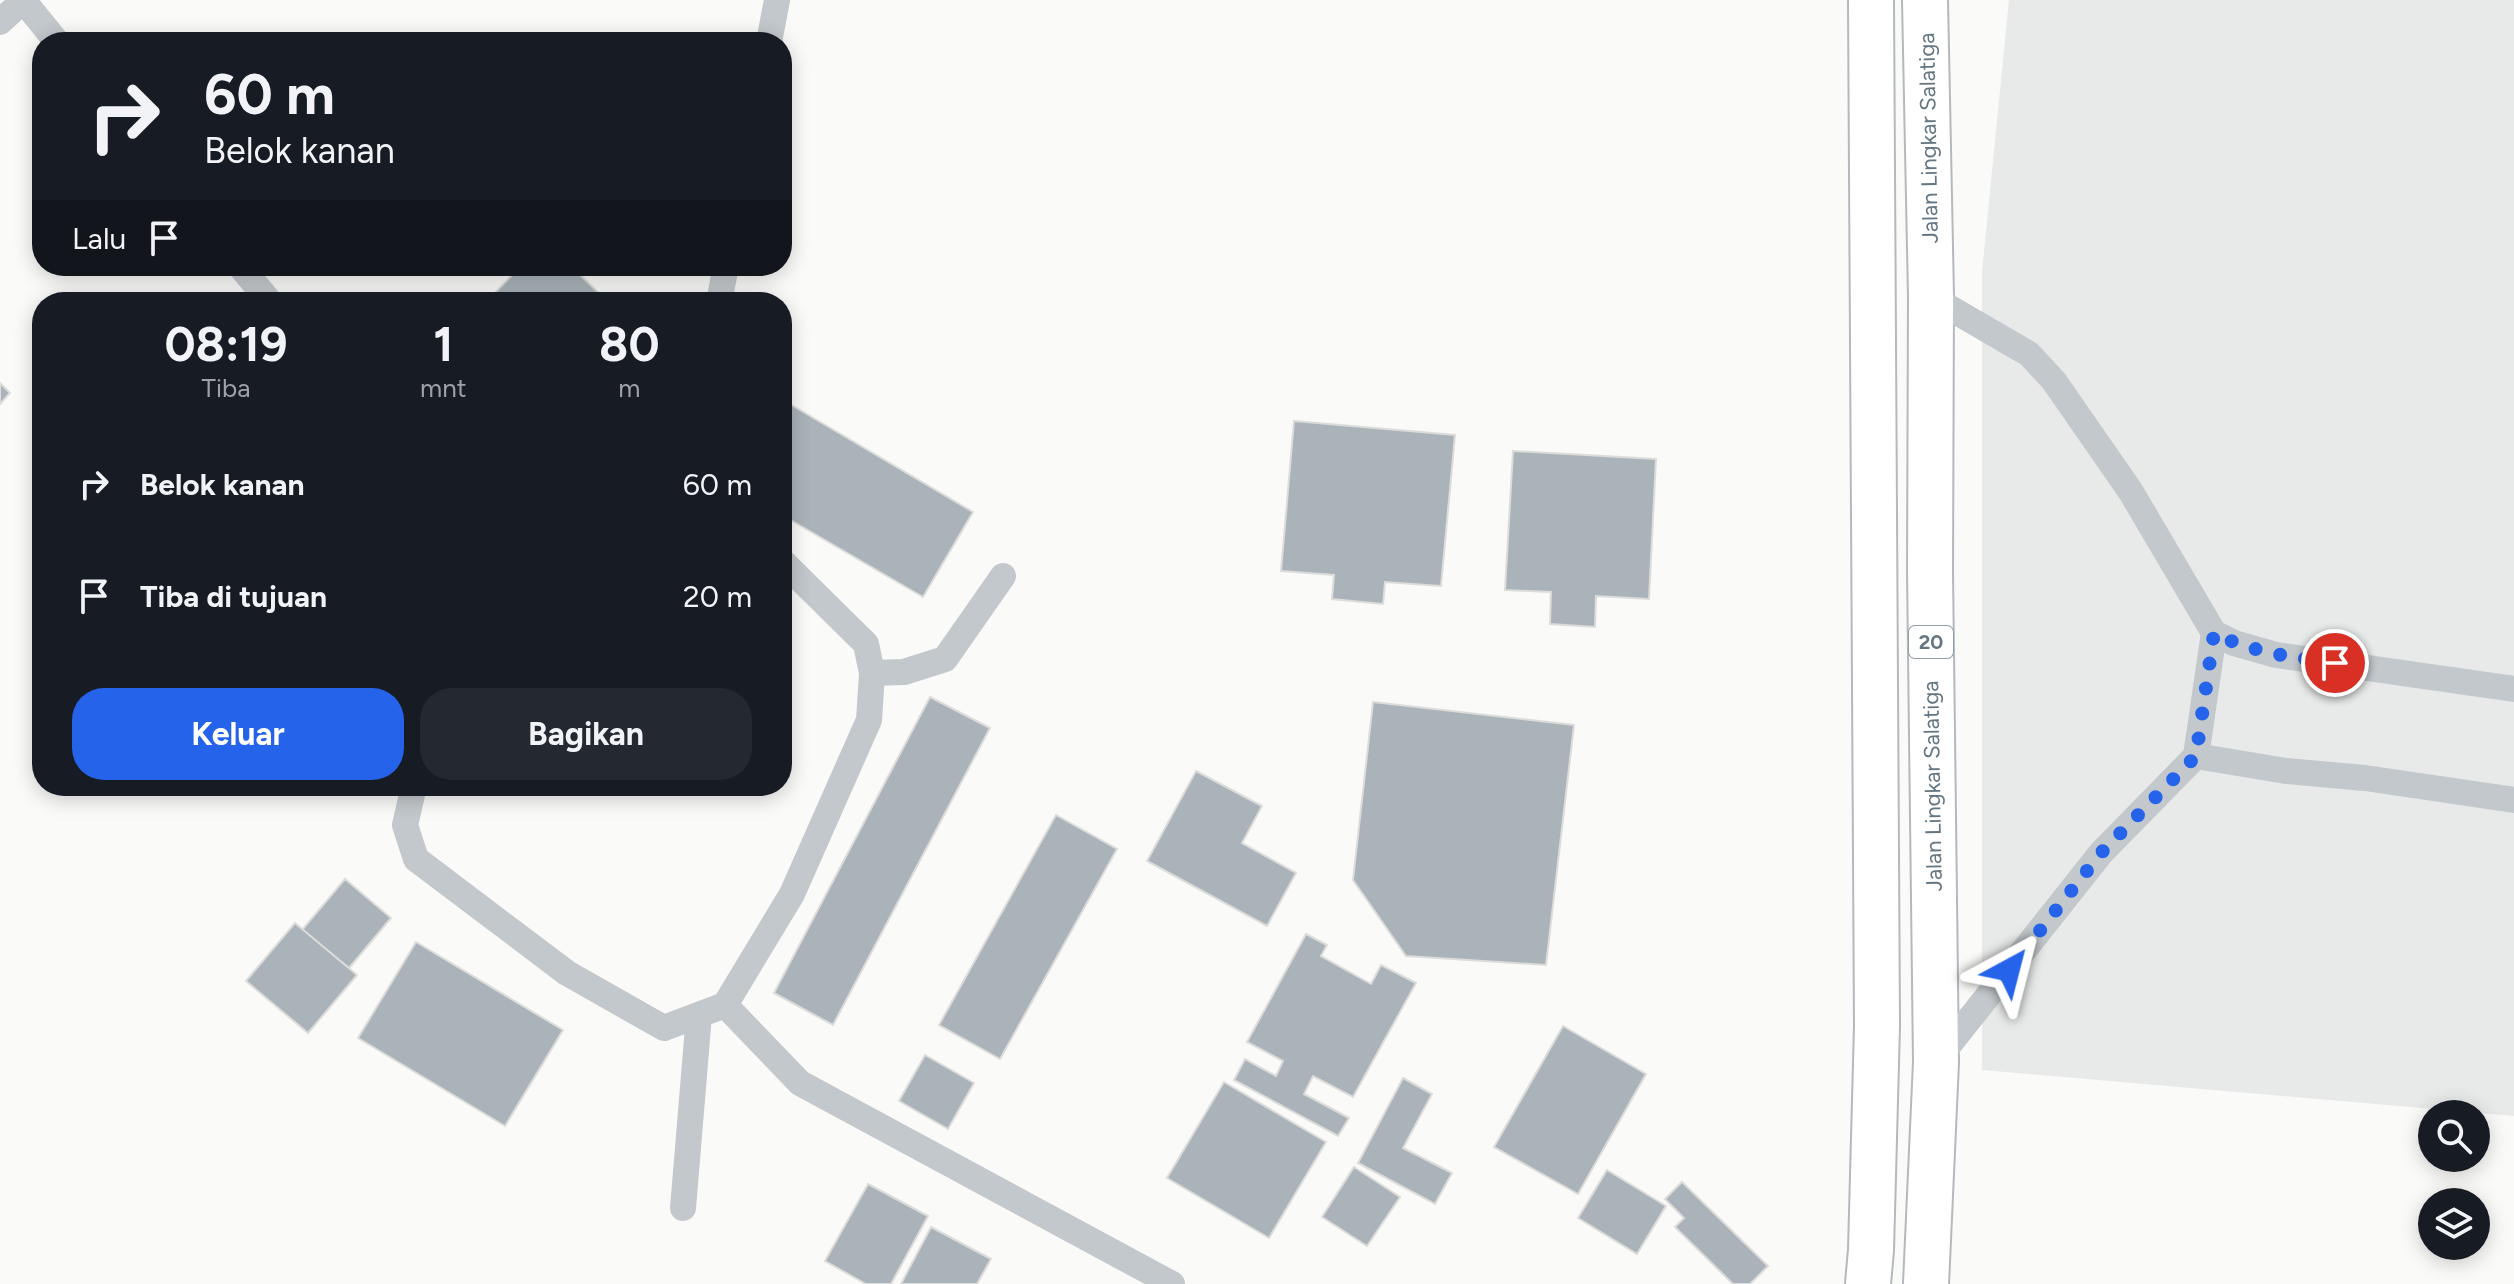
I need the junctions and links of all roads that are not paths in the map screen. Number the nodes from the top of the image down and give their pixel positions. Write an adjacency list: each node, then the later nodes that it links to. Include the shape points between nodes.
1 (24, 0): 5 (lane); 6 (lane)
2 (777, 0): 7 (lane)
3 (1871, 0): 24 (highway, via 1877,1026)
4 (1925, 0): 10 (highway, Jalan Lingkar Salatiga / 20)
5 (0, 22)
6 (49, 32)
7 (771, 32)
8 (248, 276): 9 (lane)
9 (262, 292)
10 (1931, 297): 13 (lane, via 2029,354 2054,381 2131,492); 21 (highway, Jalan Lingkar Salatiga / 20)
11 (792, 571): 14 (lane, via 866,644)
12 (1003, 576): 14 (lane, via 945,659 904,672)
13 (2214, 633): 15 (lane, via 2276,655); 16 (lane)
14 (872, 673): 19 (lane, via 869,720 792,894)
15 (2514, 689)
16 (2196, 756): 18 (lane); 21 (lane, via 2101,853)
17 (412, 796): 20 (lane, via 405,825 416,859 567,973 664,1028)
18 (2514, 800)
19 (725, 1005): 20 (lane); 23 (lane, via 800,1083)
20 (699, 1015): 22 (lane)
21 (1936, 1062): 25 (highway, Jalan Lingkar Salatiga / 20)
22 (683, 1208)
23 (1172, 1284)
24 (1868, 1284)
25 (1926, 1284)

